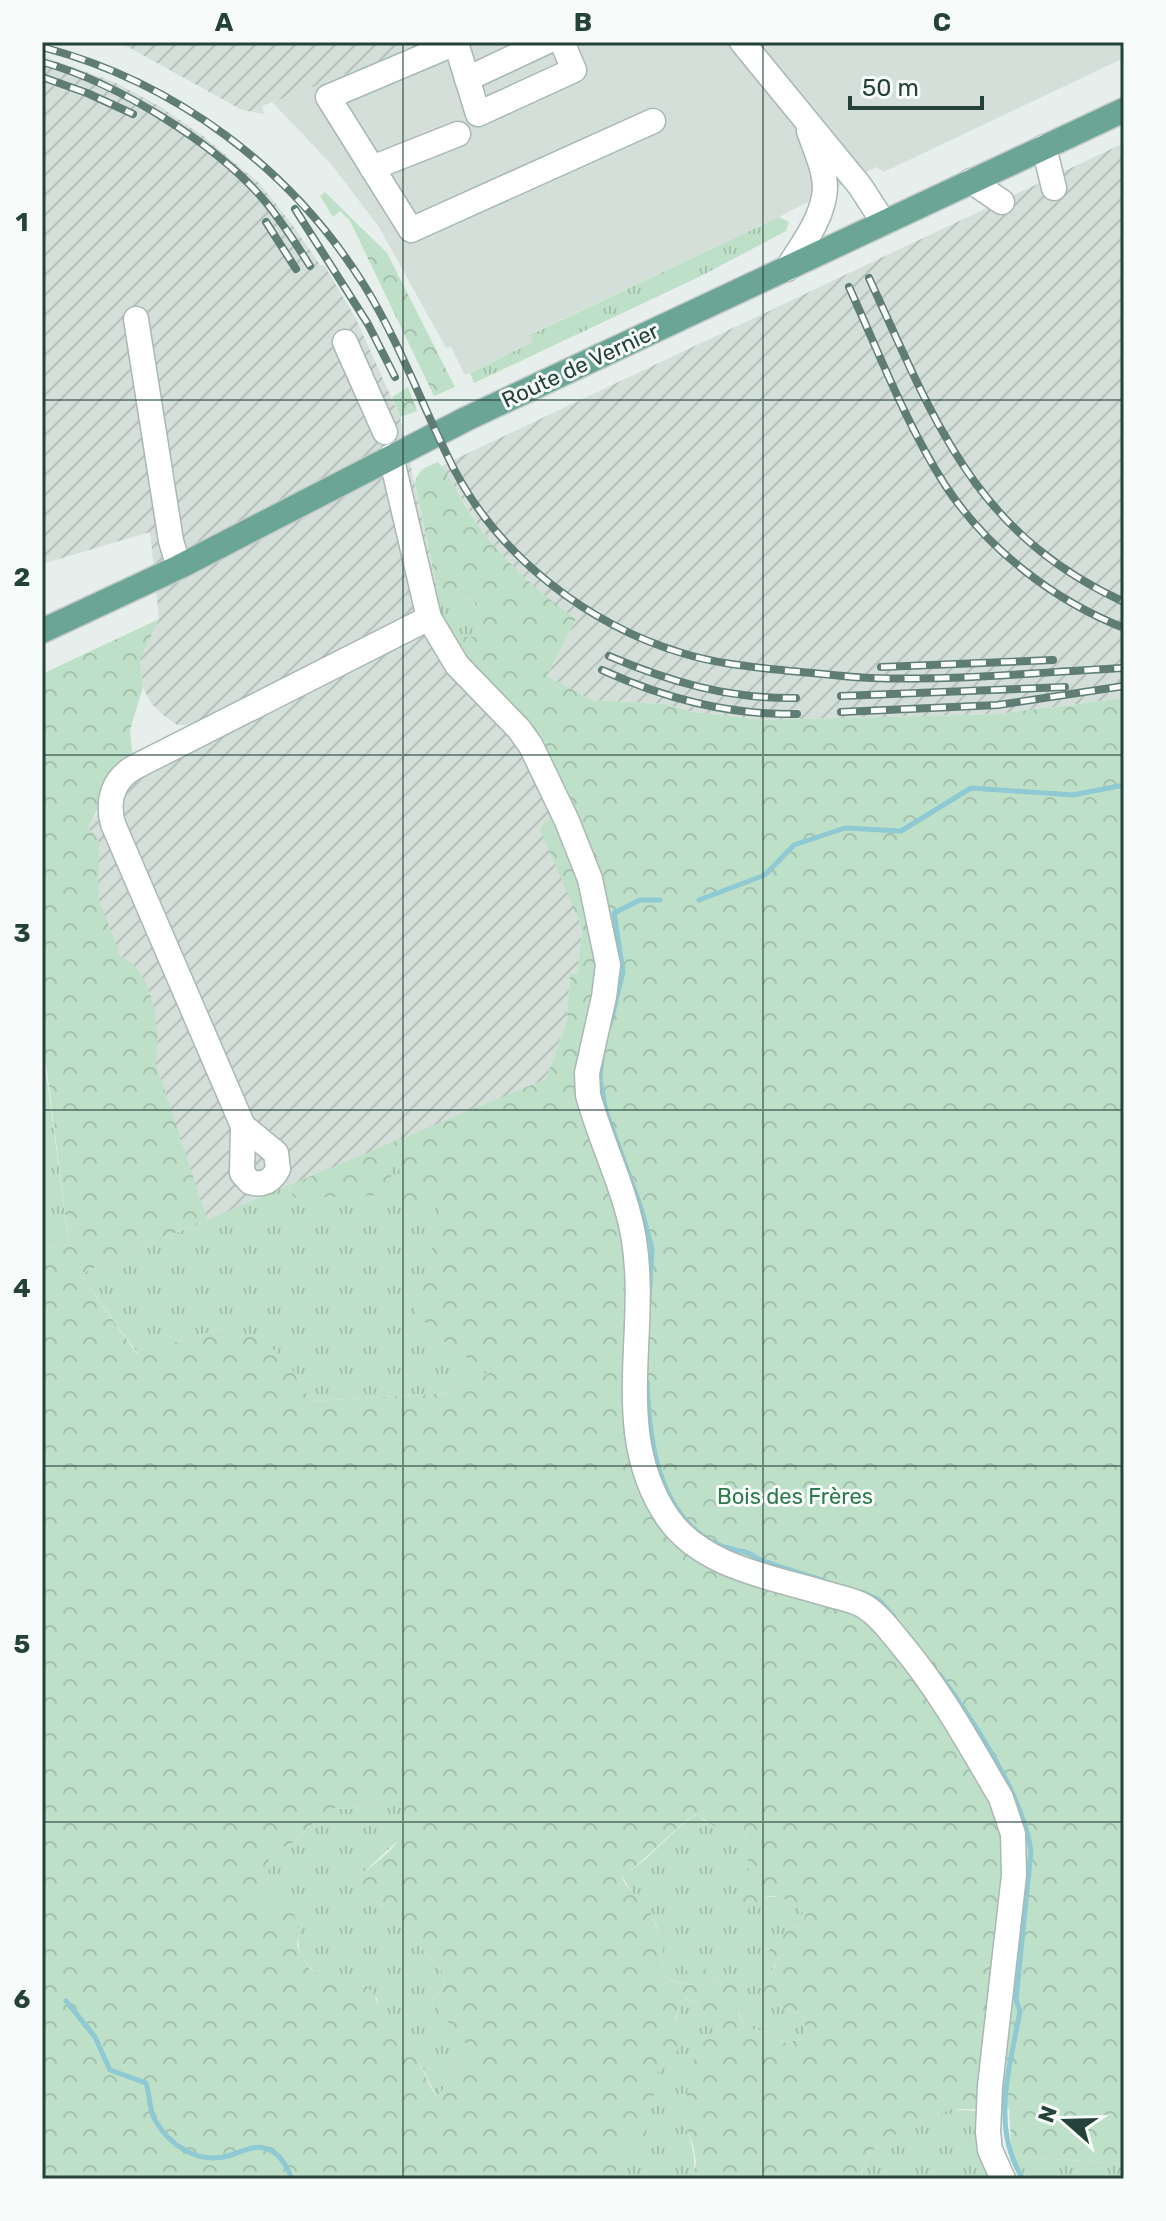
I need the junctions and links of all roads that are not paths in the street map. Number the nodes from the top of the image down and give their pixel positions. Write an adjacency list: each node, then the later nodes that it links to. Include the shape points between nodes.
1 (457, 42): 5 (street); 11 (street, via 328,97)
2 (546, 42): 5 (street)
3 (562, 42): 5 (street, via 574,70 478,114)
4 (742, 42): 8 (street)
5 (467, 79)
6 (1124, 110): 10 (main road, Route de Vernier)
7 (653, 121): 11 (street, via 411,230)
8 (806, 121): 15 (street); 16 (street, via 825,189 812,228)
9 (458, 134): 11 (street)
10 (1044, 147): 12 (main road, Route de Vernier); 13 (street)
11 (372, 168)
12 (971, 181): 14 (street); 15 (main road, Route de Vernier)
13 (1054, 188)
14 (1002, 202)
15 (884, 223): 16 (main road, Route de Vernier)
16 (787, 269): 19 (main road, Route de Vernier)
17 (136, 319): 20 (street)
18 (345, 342): 19 (street)
19 (388, 444): 20 (main road, Route de Vernier); 21 (street)
20 (179, 567): 22 (main road, Route de Vernier)
21 (429, 618): 23 (street, via 133,768 111,796 113,824); 24 (street, via 457,665 531,746 590,879 608,965 587,1073 588,1095 634,1241 633,1404 655,1497 678,1530 702,1550 873,1612 931,1680 1007,1812 1014,1875 988,2123 990,2150)
22 (42, 631)
23 (243, 1126)
24 (1003, 2179)

